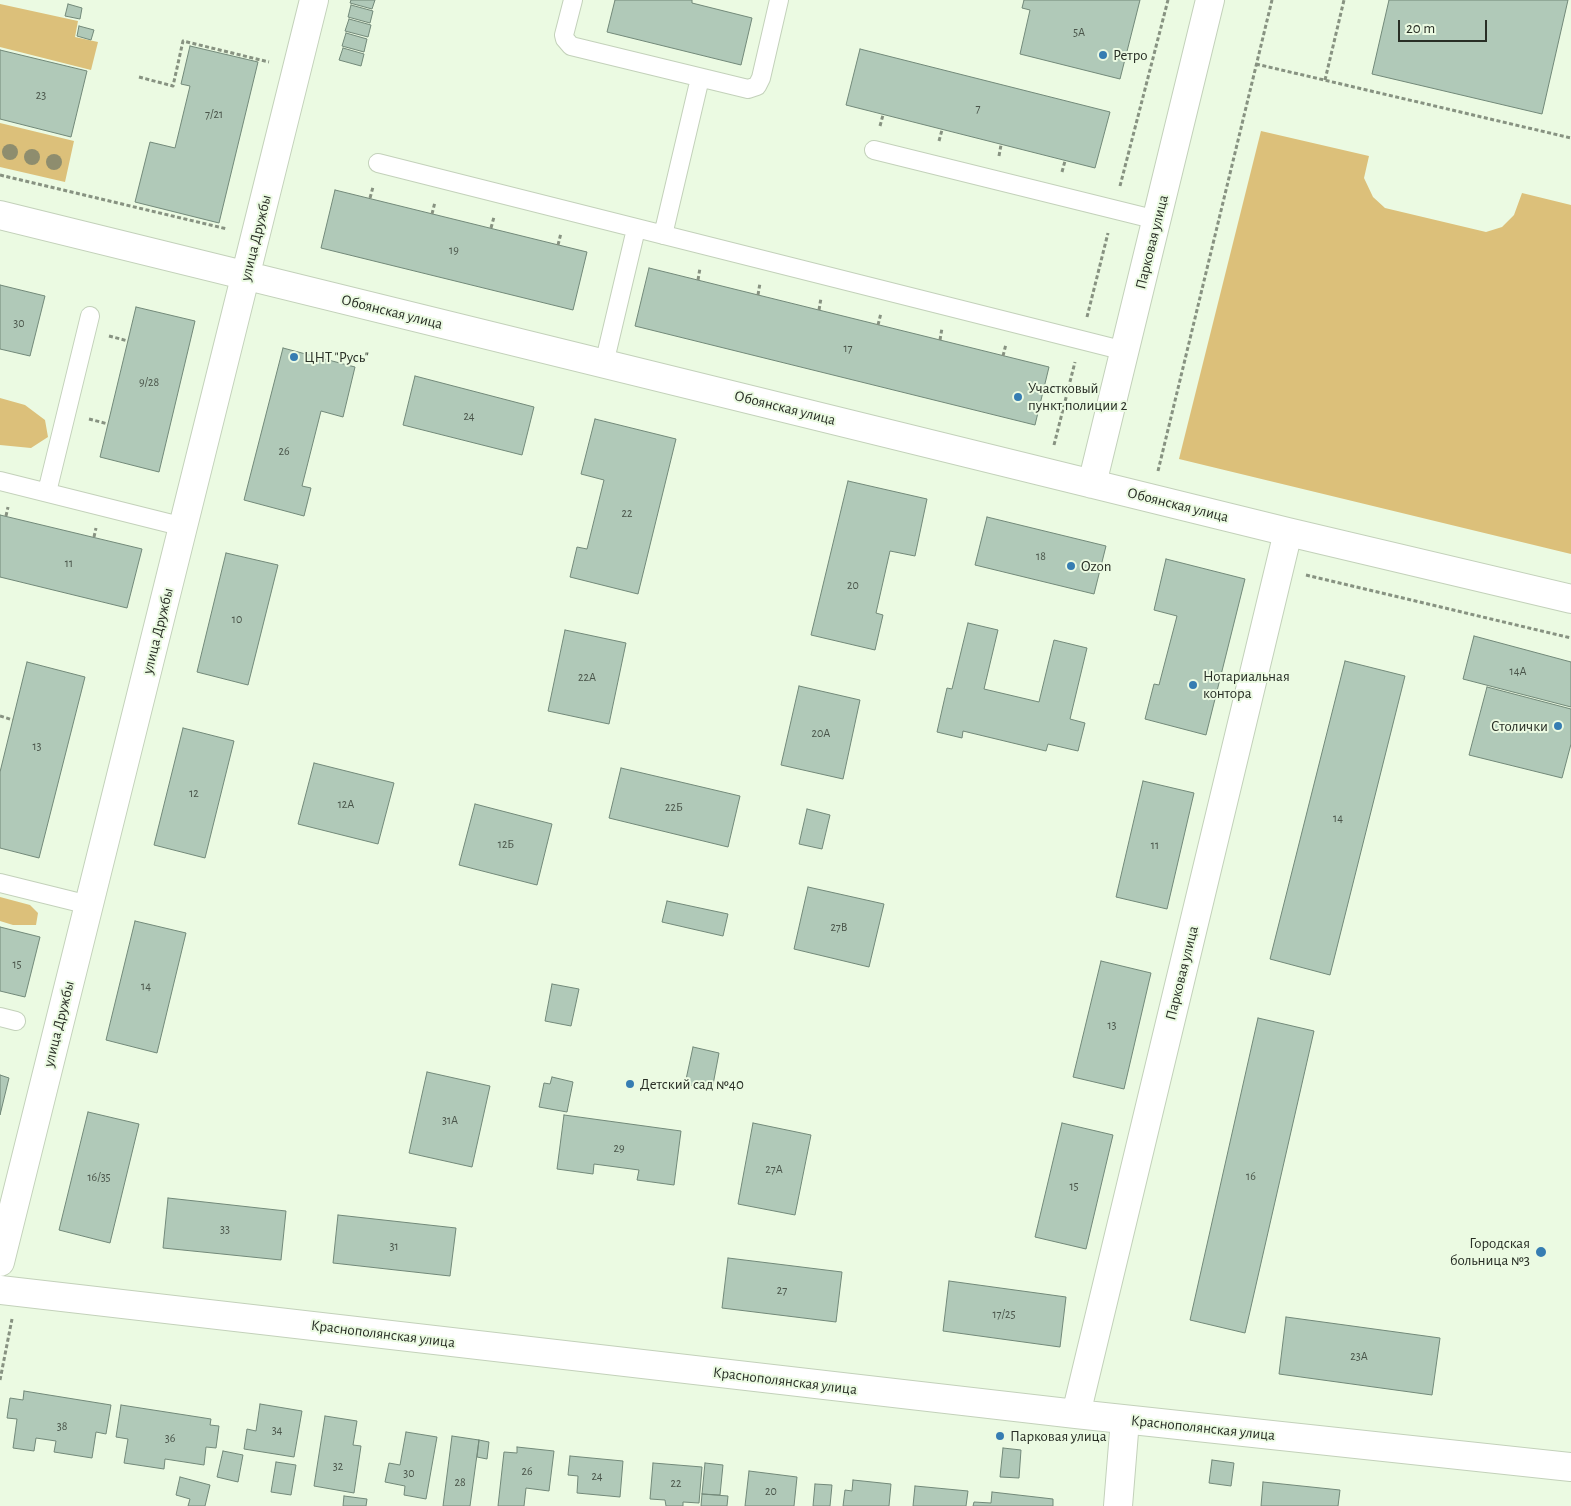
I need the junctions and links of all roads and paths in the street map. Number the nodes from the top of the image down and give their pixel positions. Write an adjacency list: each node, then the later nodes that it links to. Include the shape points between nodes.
1 (314, 0): 23 (street, улица Дружбы)
2 (573, 0): 11 (lane, via 564,35 571,46)
3 (779, 0): 11 (lane, via 762,78 757,86 748,89)
4 (1168, 0): 17 (path)
5 (1210, 0): 19 (street, Парковая улица)
6 (1272, 0): 9 (path)
7 (1344, 0): 12 (path)
8 (277, 64): 10 (path, via 184,41 173,86)
9 (1256, 64): 12 (path); 29 (path)
10 (139, 77)
11 (700, 78): 22 (lane)
12 (1325, 80): 13 (path)
13 (1571, 138)
14 (874, 150): 17 (lane)
15 (378, 164): 21 (lane)
16 (0, 175): 20 (path)
17 (1114, 209): 19 (lane); 25 (path)
18 (0, 215): 23 (street, Обоянская улица)
19 (1157, 220): 26 (street, Парковая улица)
20 (228, 229)
21 (636, 229): 22 (lane); 27 (lane)
22 (663, 235): 25 (lane)
23 (246, 277): 27 (street, Обоянская улица); 33 (street, улица Дружбы)
24 (90, 316): 32 (lane)
25 (1081, 340): 26 (lane); 28 (path)
26 (1125, 352): 31 (street, Парковая улица)
27 (604, 364): 28 (street, Обоянская улица)
28 (1047, 473): 31 (street, Обоянская улица)
29 (1156, 476)
30 (0, 481): 32 (lane)
31 (1092, 484): 34 (street, Обоянская улица)
32 (47, 492): 33 (lane)
33 (184, 527): 41 (street, улица Дружбы)
34 (1288, 532): 35 (street, Парковая улица); 36 (street, Обоянская улица)
35 (1279, 569): 37 (path); 46 (street, Парковая улица)
36 (1571, 599)
37 (1571, 638)
38 (0, 716): 39 (path)
39 (13, 720)
40 (0, 883): 41 (lane)
41 (89, 905): 42 (street, улица Дружбы)
42 (0, 1262)
43 (0, 1290): 46 (street, Краснополянская улица)
44 (14, 1314): 45 (path)
45 (0, 1380)
46 (1076, 1414): 47 (street, Краснополянская улица)
47 (1125, 1420): 48 (street, Краснополянская улица); 49 (street)
48 (1571, 1467)
49 (1118, 1506)

